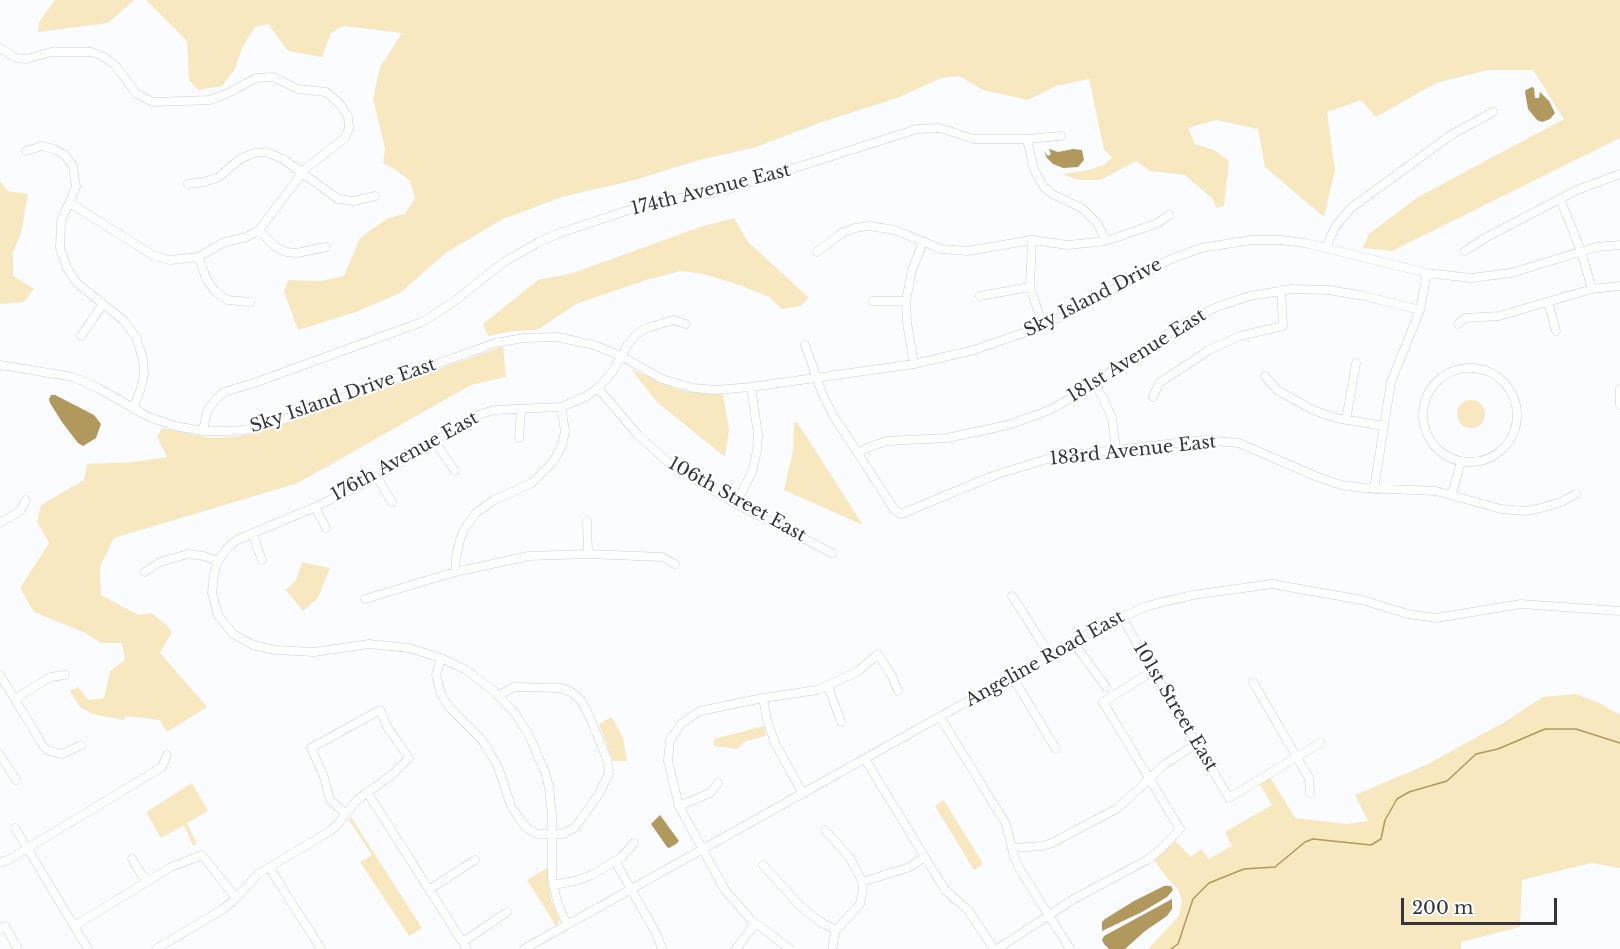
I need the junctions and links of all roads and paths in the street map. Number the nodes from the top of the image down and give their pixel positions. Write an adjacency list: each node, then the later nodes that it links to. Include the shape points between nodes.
1 (0, 48): 6 (street, via 16,58 27,59 51,52 91,52 114,64 137,94 153,102 210,100 265,76 298,89 326,92 345,111 348,134)
2 (1493, 112): 19 (street, via 1451,135 1350,208 1335,227)
3 (1061, 136): 4 (street)
4 (1027, 140): 15 (street, via 1034,170 1044,187 1082,208 1097,223); 59 (street, 174th Avenue East, via 974,139 940,128 917,129 732,189 659,200 557,234 512,257 422,321 224,392 207,411)
5 (26, 151): 11 (street, via 49,147 69,160 76,180)
6 (301, 174): 8 (street, via 279,156 260,152 240,159 219,177); 9 (street, via 338,199 352,201); 13 (street)
7 (1620, 174): 10 (street)
8 (188, 184)
9 (375, 196)
10 (1560, 199): 20 (street); 21 (street)
11 (70, 203): 23 (street, via 154,256 170,260); 34 (street, via 60,228 63,259 77,283)
12 (1169, 214): 15 (street, via 1158,223)
13 (259, 231): 18 (street, via 286,252); 23 (street, via 225,242)
14 (1032, 240): 15 (street, via 1068,245); 16 (street, via 968,251 941,249); 26 (street)
15 (1106, 241)
16 (923, 242): 22 (street, via 895,230 869,226 842,233); 32 (street)
17 (1620, 245): 21 (street)
18 (326, 248)
19 (1326, 248): 24 (street, Sky Island Drive); 38 (street, Sky Island Drive, via 1280,240 1251,240 1201,248 1171,259)
20 (1465, 251)
21 (1581, 251): 24 (street, via 1490,277 1456,278); 27 (street)
22 (818, 252)
23 (198, 258): 31 (street, via 215,291 227,300)
24 (1427, 273): 35 (street)
25 (1620, 286): 27 (street)
26 (1030, 287): 29 (street); 38 (street)
27 (1592, 289): 33 (street)
28 (1281, 290): 35 (street, 181st Avenue East, via 1346,292); 48 (street, 181st Avenue East, via 1242,298 1202,314); 52 (street, via 1284,326 1240,336 1209,350 1160,383)
29 (980, 296)
30 (873, 301): 32 (street)
31 (250, 302)
32 (906, 302): 44 (street)
33 (1548, 302): 37 (street, via 1499,316 1465,318); 39 (street)
34 (103, 304): 40 (street); 55 (street, via 129,327 141,350 144,375)
35 (1420, 310): 58 (street, via 1395,372)
36 (686, 324): 42 (street, 176th Avenue East, via 673,320 647,328 637,334)
37 (1458, 324)
38 (1043, 326): 44 (street, Sky Island Drive, via 974,350)
39 (1557, 332)
40 (81, 336)
41 (805, 345): 47 (street)
42 (621, 356): 49 (street, Sky Island Drive, via 677,384 716,390); 50 (street, 176th Avenue East); 59 (street, Sky Island Drive East, via 557,337 511,340 261,426)
43 (1356, 363): 57 (street)
44 (914, 364): 47 (street, Sky Island Drive)
45 (0, 365): 55 (street, Sky Island Drive East, via 73,377)
46 (1265, 376): 57 (street, via 1277,390 1307,407)
47 (817, 378): 49 (street, Sky Island Drive); 63 (street, via 824,399)
48 (1094, 383): 62 (street, via 1112,418); 63 (street, 181st Avenue East, via 1058,406 1008,425 947,438 887,441)
49 (751, 387): 72 (street, via 757,451 752,472)
50 (598, 388): 54 (street, 176th Avenue East); 72 (street, 106th Street East, via 659,456)
51 (1620, 389): 53 (street)
52 (1153, 397)
53 (1620, 405)
54 (561, 407): 56 (street, 176th Avenue East); 84 (street, via 565,431 553,462 532,483 476,513 460,540)
55 (133, 409): 59 (street, Sky Island Drive East, via 162,422)
56 (521, 410): 60 (street); 61 (street, 176th Avenue East, via 484,413)
57 (1346, 420): 58 (street)
58 (1384, 426): 67 (street)
59 (203, 431)
60 (519, 438)
61 (435, 442): 65 (street); 66 (street, 176th Avenue East)
62 (1116, 449): 63 (street, 183rd Avenue East, via 1066,454 995,475 901,514); 67 (street, 183rd Avenue East, via 1226,441 1327,481)
63 (858, 453)
64 (1461, 462): 64 (street, via 1478,462 1496,455 1510,441 1518,421 1516,404 1507,385 1479,369 1463,369 1444,376 1433,386 1425,403 1424,422 1431,441 1447,456); 68 (street)
65 (455, 471)
66 (378, 477): 71 (street); 73 (street, 176th Avenue East)
67 (1374, 489): 68 (street, 183rd Avenue East)
68 (1452, 494): 69 (street, 183rd Avenue East, via 1501,509 1524,511 1549,506)
69 (1576, 494)
70 (26, 500): 75 (street, via 20,511)
71 (392, 502)
72 (736, 504): 78 (street, 106th Street East)
73 (315, 507): 76 (street); 77 (street, 176th Avenue East)
74 (587, 520): 79 (street)
75 (0, 523)
76 (326, 528)
77 (252, 533): 80 (street); 81 (street, 176th Avenue East, via 232,543)
78 (832, 553)
79 (588, 554): 82 (street, via 662,557); 84 (street, via 529,556)
80 (262, 560)
81 (218, 561): 83 (street, via 188,555 160,561); 91 (street, via 212,586 218,615 233,634 253,645 314,652 353,645 389,645)
82 (675, 564)
83 (145, 572)
84 (455, 572): 86 (street)
85 (1012, 596): 90 (street)
86 (365, 599)
87 (1620, 611): 88 (street, Angeline Road East, via 1521,604 1436,618 1362,600 1264,584 1166,600)
88 (1121, 616): 89 (street, Angeline Road East); 92 (street, 101st Street East)
89 (1072, 642): 90 (street, Angeline Road East); 98 (street)
90 (1050, 655): 95 (street, Angeline Road East)
91 (441, 658): 100 (street, via 466,670); 123 (street, via 436,681 445,702 482,740 498,767 511,806 524,825 538,834)
92 (1153, 671): 106 (street, 101st Street East); 114 (street, via 1103,702)
93 (0, 675): 102 (street)
94 (65, 675): 102 (street, via 50,677)
95 (1011, 676): 103 (street, Angeline Road East); 108 (street)
96 (1253, 682): 111 (street)
97 (828, 686): 99 (street, via 857,672 878,654); 101 (street); 104 (street)
98 (1106, 687)
99 (898, 691)
100 (499, 695): 123 (street, via 514,712 540,760 550,800); 123 (street, via 514,687 555,687 571,692 581,700 607,759 605,785 579,822 567,832)
101 (763, 698): 118 (street, via 773,737); 119 (street, via 700,711 676,730 668,747 668,761)
102 (15, 699): 107 (street, via 49,751 62,754)
103 (940, 717): 112 (street, Angeline Road East); 126 (street, via 1006,825)
104 (841, 722)
105 (1320, 743): 111 (street)
106 (1196, 744): 111 (street, 101st Street East, via 1229,798); 114 (street)
107 (81, 745)
108 (1056, 749)
109 (0, 755): 113 (street)
110 (167, 755): 125 (street, via 162,767)
111 (1297, 757): 117 (street, via 1309,778)
112 (865, 759): 118 (street, Angeline Road East); 129 (street)
113 (16, 780)
114 (1149, 780): 126 (street, via 1118,808 1052,843); 142 (street, via 1179,829 1147,860)
115 (718, 783): 119 (street, via 710,793)
116 (367, 792): 120 (street); 120 (street, via 409,758 380,710 311,748 330,800); 138 (street)
117 (1310, 793)
118 (802, 794): 127 (street, Angeline Road East)
119 (679, 806): 127 (street)
120 (345, 813): 134 (street, via 330,831)
121 (15, 828): 125 (street)
122 (825, 830): 136 (street, via 850,858)
123 (552, 835): 137 (street)
124 (634, 843): 131 (street)
125 (27, 848): 132 (street); 145 (street)
126 (1012, 848): 142 (street, via 1019,868)
127 (702, 850): 139 (street, Angeline Road East); 143 (street, via 732,900)
128 (132, 858): 135 (street)
129 (924, 858): 136 (street, via 907,868); 158 (street, via 945,890 975,918)
130 (475, 860): 138 (street)
131 (615, 861): 137 (street, via 585,878); 139 (street)
132 (0, 862)
133 (763, 865): 147 (street, via 800,906)
134 (269, 867): 140 (street); 152 (street)
135 (146, 881): 140 (street, via 202,855); 145 (street)
136 (862, 882): 147 (street, via 860,904)
137 (553, 885): 144 (street)
138 (430, 889): 148 (street)
139 (632, 889): 144 (street, Angeline Road East); 154 (street)
140 (236, 898): 151 (street)
141 (507, 912): 148 (street)
142 (1048, 916): 158 (street); 159 (street)
143 (755, 924): 155 (street); 156 (street)
144 (567, 925): 153 (street, Angeline Road East)
145 (74, 926): 150 (street)
146 (3, 927): 149 (street)
147 (836, 930): 157 (street)
148 (465, 945)
149 (18, 949)
150 (88, 949)
151 (156, 949)
152 (321, 949)
153 (524, 949)
154 (662, 949)
155 (736, 949)
156 (790, 949)
157 (832, 949)
158 (995, 949)
159 (1070, 949)

